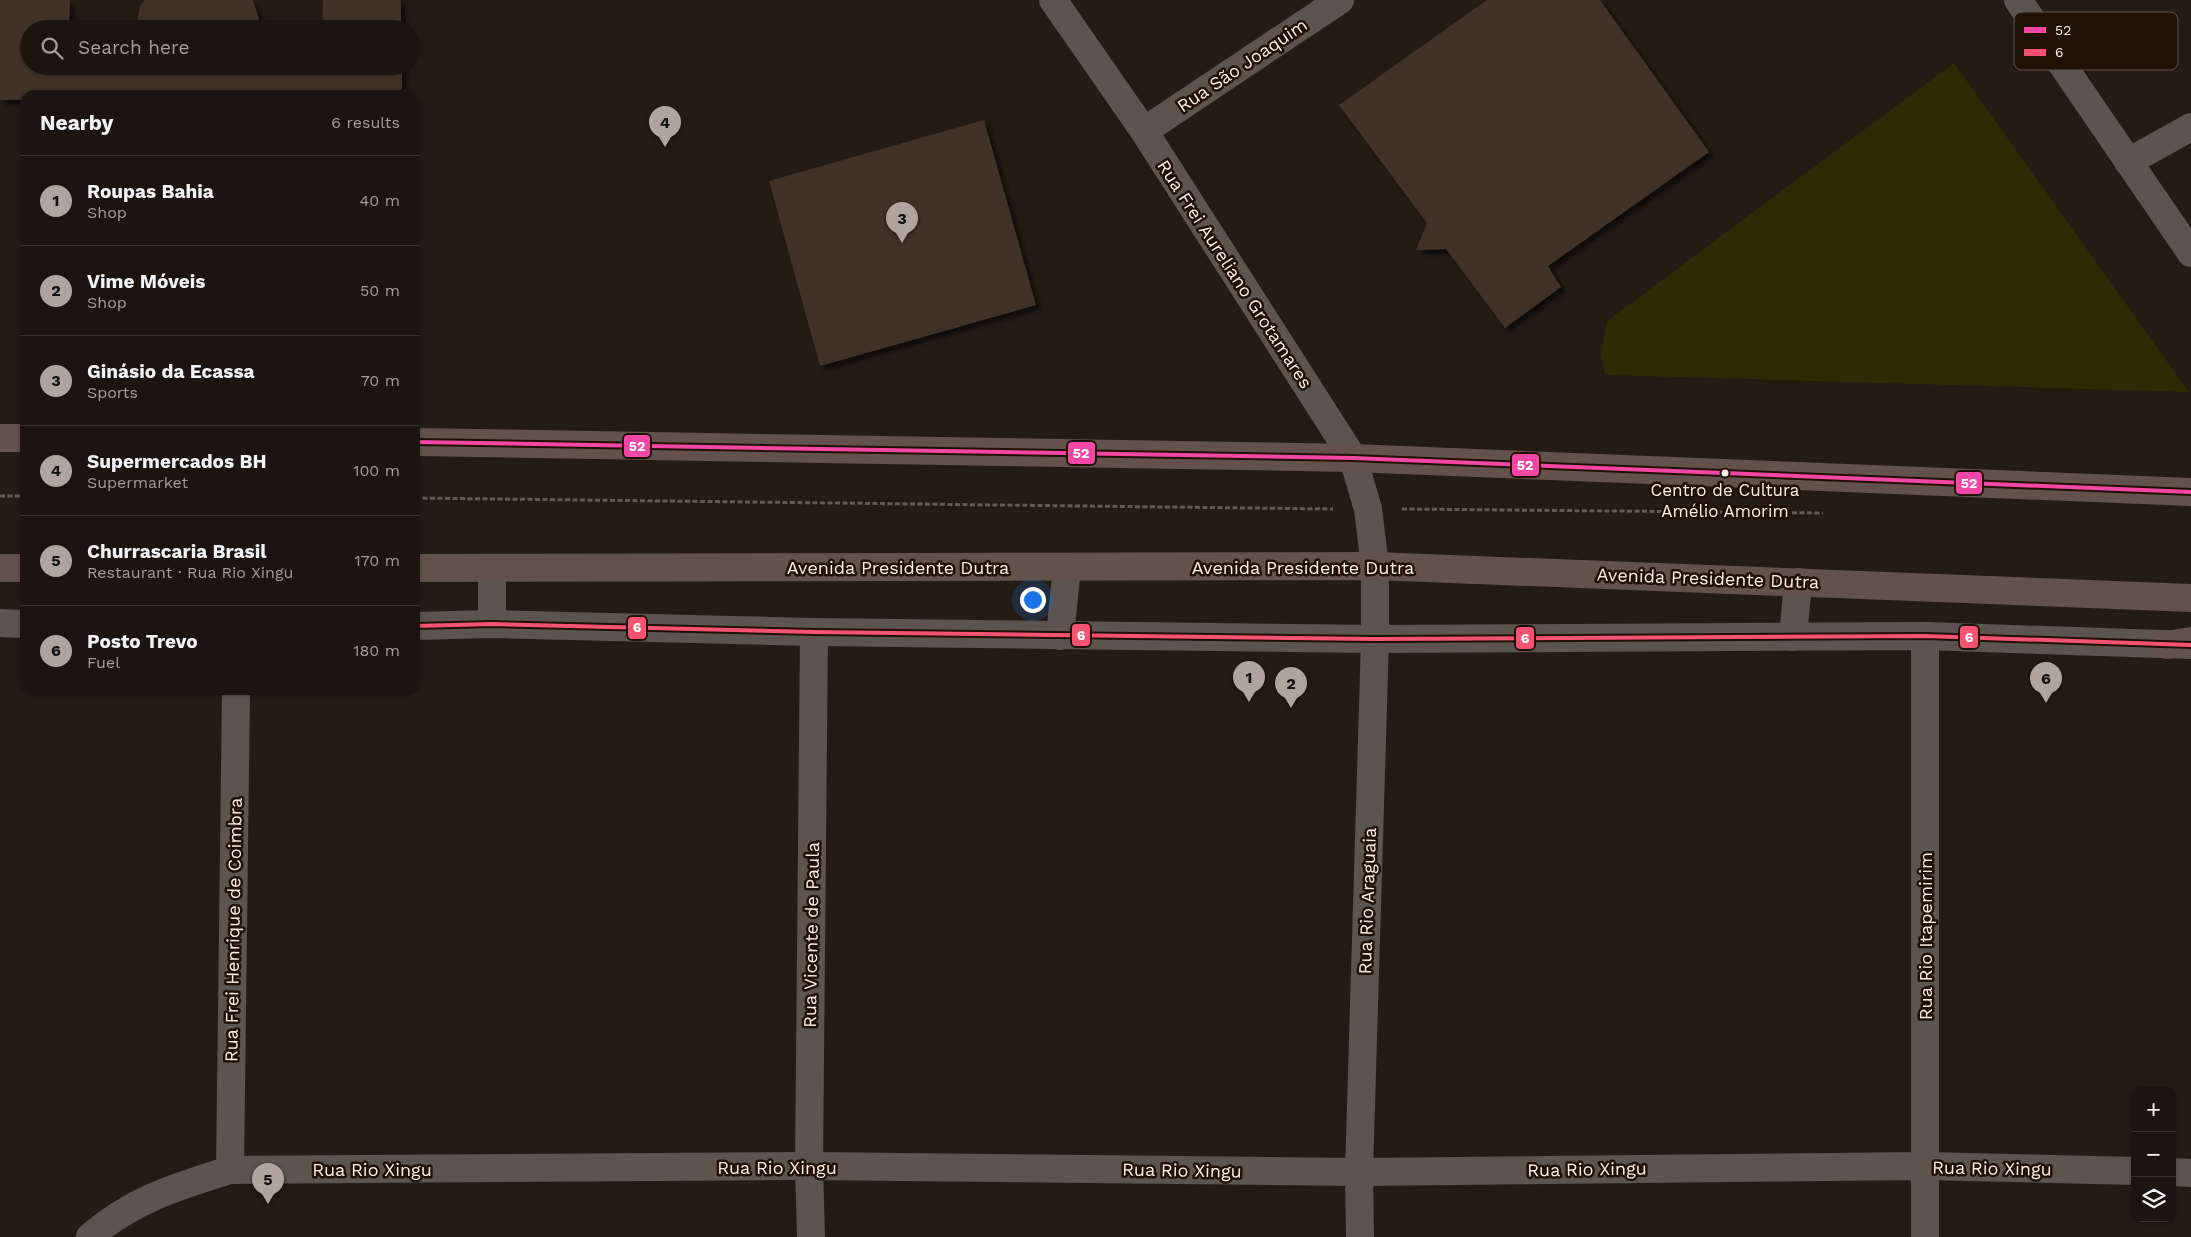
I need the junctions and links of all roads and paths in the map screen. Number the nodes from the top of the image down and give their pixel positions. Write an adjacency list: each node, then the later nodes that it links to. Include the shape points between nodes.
1 (1053, 0): 7 (street, Rua Frei Aureliano Grotamares)
2 (1340, 0): 7 (street, Rua São Joaquim)
3 (2018, 0): 4 (street)
4 (2026, 12)
5 (2066, 70): 8 (street)
6 (2191, 127): 8 (street)
7 (1144, 131): 13 (street, Rua Frei Aureliano Grotamares)
8 (2128, 162): 9 (street)
9 (2191, 253)
10 (0, 438): 11 (highway)
11 (20, 438)
12 (420, 442): 13 (highway)
13 (1353, 458): 14 (highway); 18 (street, Rua Frei Aureliano Grotamares)
14 (2191, 492)
15 (0, 496): 16 (path)
16 (20, 496)
17 (420, 498): 18 (path)
18 (1368, 509): 19 (path); 20 (street, Rua Frei Aureliano Grotamares)
19 (1824, 513)
20 (1375, 566): 21 (highway, Avenida Presidente Dutra); 26 (highway, Avenida Presidente Dutra); 36 (street, Rua Rio Araguaia)
21 (1067, 567): 25 (highway, Avenida Presidente Dutra); 33 (street)
22 (0, 568): 23 (highway)
23 (20, 568)
24 (420, 568): 25 (highway, Avenida Presidente Dutra)
25 (492, 568): 30 (street)
26 (1798, 582): 27 (highway, Avenida Presidente Dutra); 35 (street)
27 (2191, 598)
28 (0, 623): 29 (street)
29 (20, 624)
30 (492, 624): 31 (street); 32 (street)
31 (420, 626)
32 (814, 632): 33 (street); 39 (street, Rua Vicente de Paula)
33 (1060, 636): 36 (street)
34 (1925, 636): 35 (street); 37 (street); 40 (street, Rua Rio Itapemirim)
35 (1793, 637): 36 (street)
36 (1375, 639): 43 (street, Rua Rio Araguaia)
37 (2183, 644)
38 (236, 695): 41 (street, Rua Frei Henrique de Coimbra)
39 (809, 1166): 41 (street, Rua Rio Xingu); 43 (street, Rua Rio Xingu); 47 (street, Rua Vicente de Paula)
40 (1925, 1166): 42 (street, Rua Rio Xingu); 43 (street, Rua Rio Xingu); 49 (street, Rua Rio Itapemirim)
41 (230, 1170): 46 (street, Rua Rio Xingu, via 162,1192 106,1223)
42 (2131, 1171)
43 (1359, 1172): 48 (street, Rua Rio Araguaia)
44 (2176, 1172): 45 (street)
45 (2191, 1173)
46 (90, 1237)
47 (811, 1237)
48 (1360, 1237)
49 (1926, 1237)

